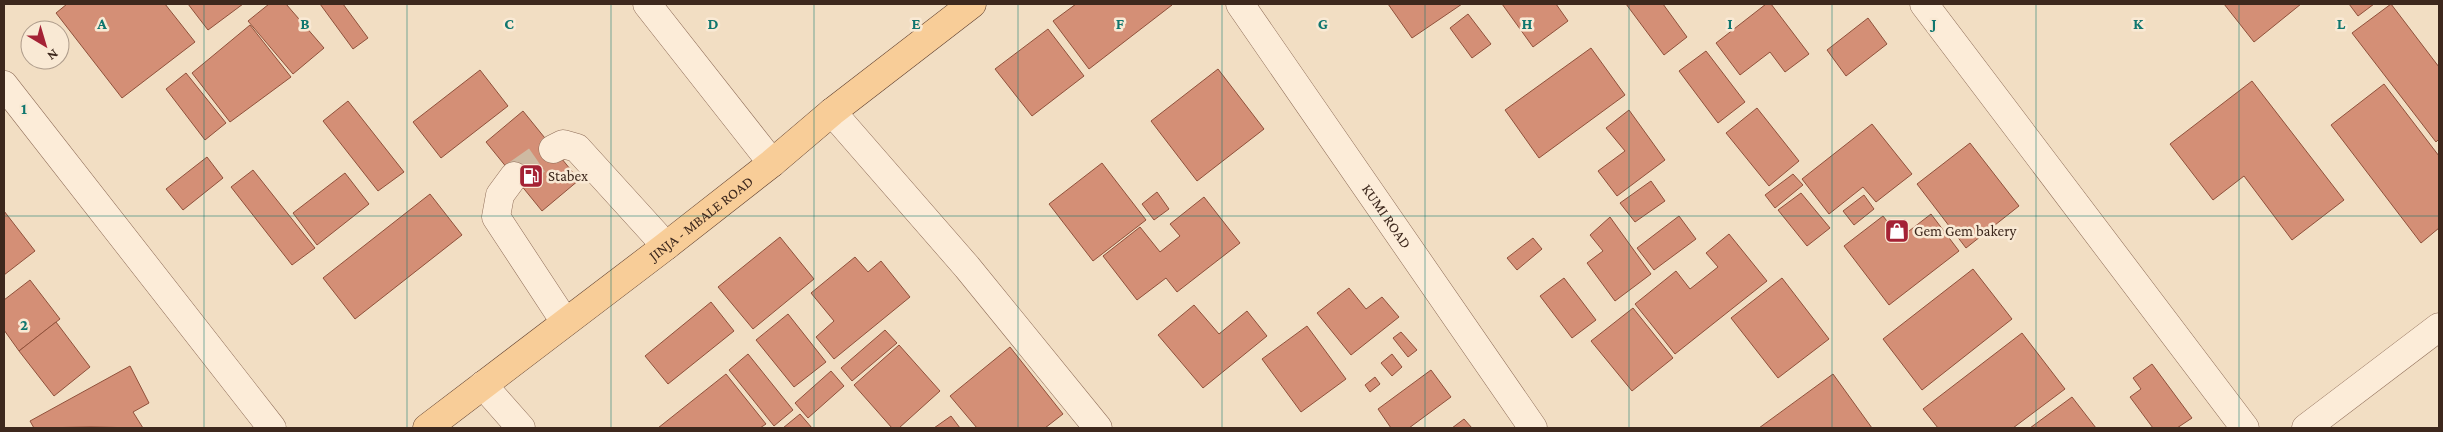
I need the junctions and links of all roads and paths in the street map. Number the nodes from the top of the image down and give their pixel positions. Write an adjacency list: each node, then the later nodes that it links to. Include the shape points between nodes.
1 (647, 4): 8 (street)
2 (972, 4): 6 (main road, JINJA - MBALE ROAD)
3 (1240, 4): 18 (street, KUMI ROAD)
4 (1924, 4): 19 (street)
5 (4, 85): 14 (street)
6 (832, 112): 8 (main road, JINJA - MBALE ROAD); 17 (street, via 967,267)
7 (553, 149): 10 (street, via 563,144 577,148)
8 (772, 163): 10 (main road, JINJA - MBALE ROAD)
9 (514, 176): 11 (street, via 500,195 496,218)
10 (666, 246): 11 (main road, JINJA - MBALE ROAD)
11 (565, 322): 13 (main road, JINJA - MBALE ROAD)
12 (2439, 327): 20 (street)
13 (483, 385): 15 (main road, JINJA - MBALE ROAD); 16 (street)
14 (272, 428)
15 (427, 428)
16 (521, 428)
17 (1098, 428)
18 (1533, 428)
19 (2244, 428)
20 (2306, 428)

